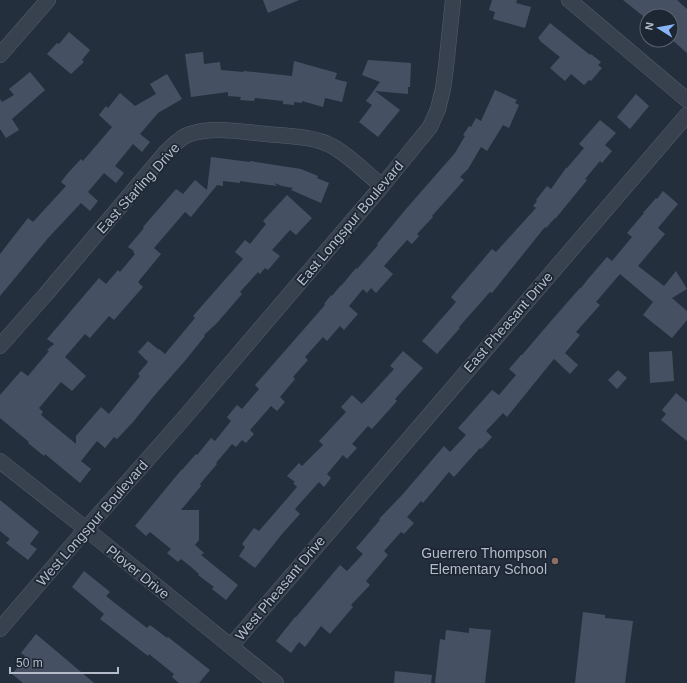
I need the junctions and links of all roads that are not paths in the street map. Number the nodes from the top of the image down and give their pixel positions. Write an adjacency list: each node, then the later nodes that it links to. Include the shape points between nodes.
1 (48, 0): 4 (street)
2 (453, 0): 7 (street, East Longspur Boulevard, via 443,89 438,109 430,127)
3 (569, 0): 5 (street)
4 (0, 55)
5 (687, 100)
6 (687, 115): 12 (street, East Pheasant Drive)
7 (382, 186): 8 (street, East Starling Drive, via 348,157 331,146 314,140 222,130 205,130 189,134 166,152); 9 (street, East Longspur Boulevard)
8 (0, 346)
9 (184, 418): 11 (street, West Longspur Boulevard)
10 (0, 462): 11 (street, Plover Drive)
11 (86, 529): 13 (street, West Longspur Boulevard); 14 (street, Plover Drive)
12 (330, 530): 14 (street, West Pheasant Drive)
13 (0, 628)
14 (231, 646): 15 (street, Plover Drive)
15 (276, 683)

